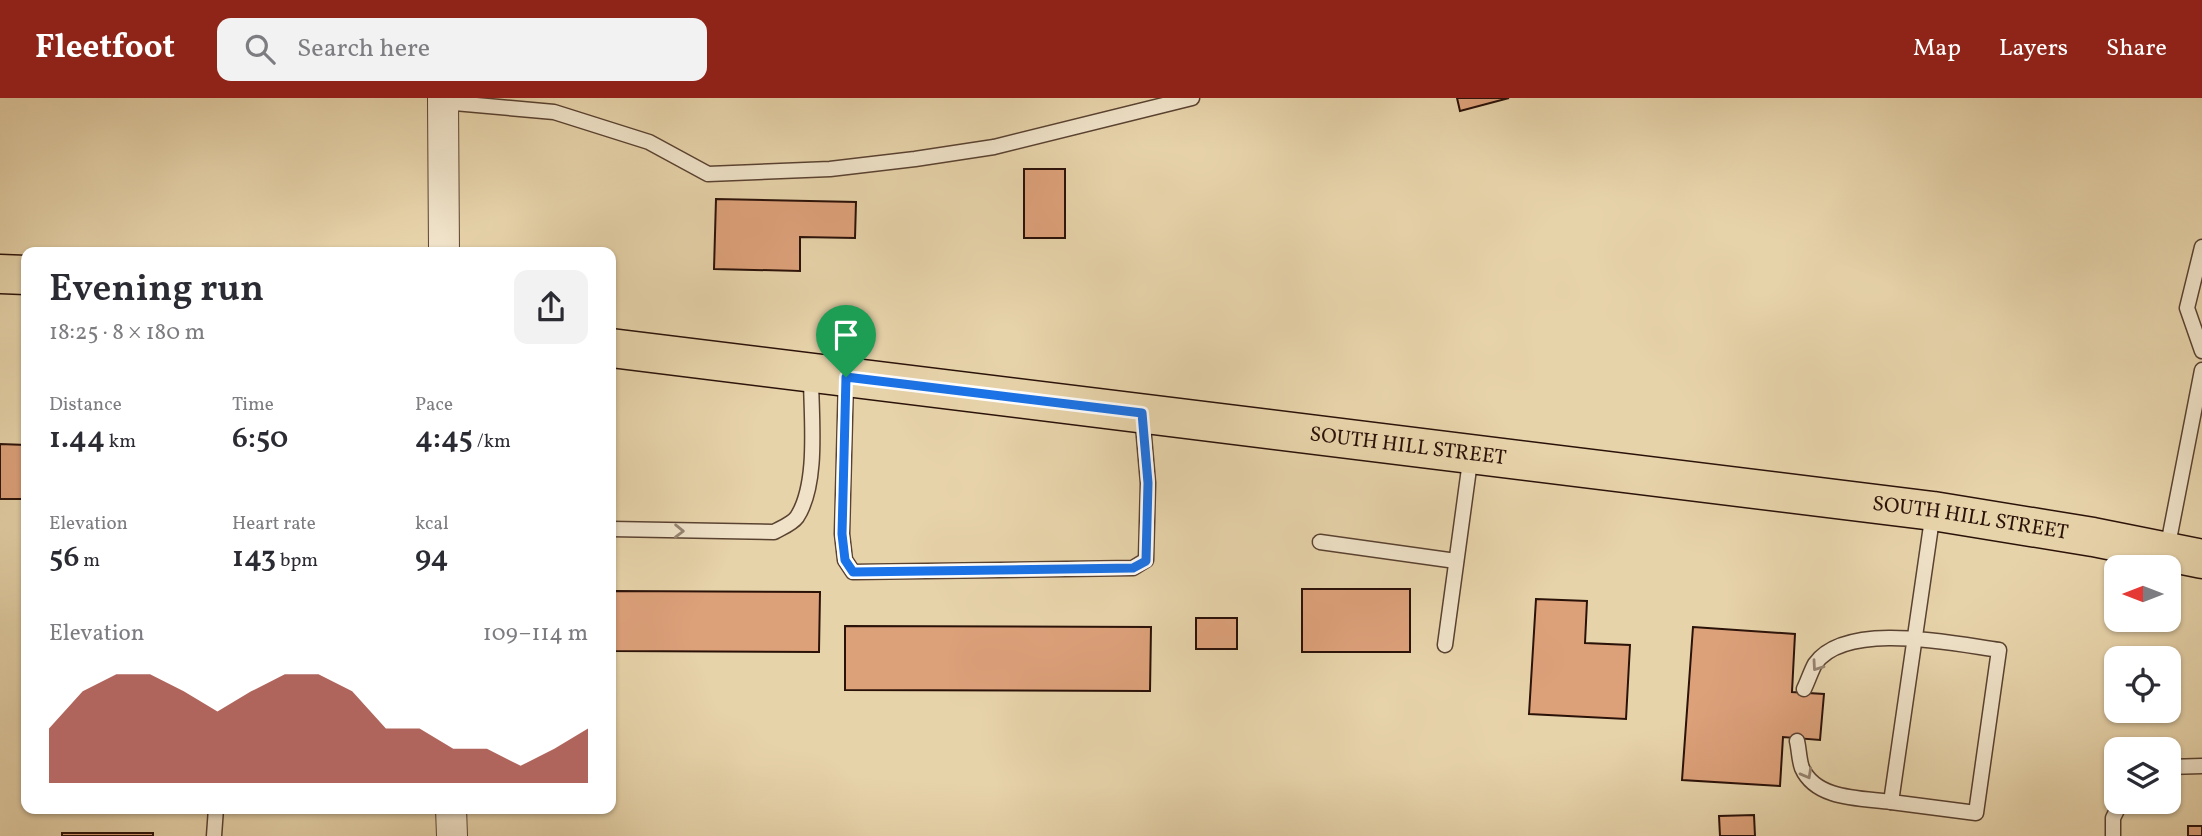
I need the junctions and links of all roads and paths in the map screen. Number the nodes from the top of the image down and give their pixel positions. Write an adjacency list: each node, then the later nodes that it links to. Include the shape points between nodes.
1 (1192, 98): 2 (lane, via 995,146 915,159 830,169 708,174 649,142 554,111)
2 (443, 100): 3 (street)
3 (444, 247)
4 (2202, 247): 8 (lane, via 2187,308)
5 (0, 274): 6 (main road)
6 (21, 275)
7 (616, 349): 10 (main road, SOUTH HILL STREET)
8 (2202, 351)
9 (2202, 370): 12 (lane)
10 (829, 375): 11 (main road, SOUTH HILL STREET); 11 (lane, via 845,560 853,572 1133,568 1146,561 1148,483); 15 (lane, one-way to 10, via 774,532 796,519 807,494 811,451)
11 (1142, 413): 13 (main road, SOUTH HILL STREET)
12 (2196, 429): 17 (lane)
13 (1471, 453): 14 (main road, SOUTH HILL STREET); 18 (lane)
14 (1933, 511): 17 (main road, SOUTH HILL STREET); 19 (lane)
15 (616, 529)
16 (1320, 542): 18 (lane)
17 (2184, 555)
18 (1456, 561): 20 (lane)
19 (1914, 639): 21 (lane, one-way to 21, via 1880,637 1835,648 1816,663); 25 (lane); 25 (lane, via 1999,650 1976,813)
20 (1445, 645)
21 (1804, 689)
22 (1797, 741): 25 (lane, one-way to 25, via 1801,767 1812,784 1833,794)
23 (2202, 766): 24 (lane)
24 (2181, 767)
25 (1891, 802)
26 (216, 814): 29 (lane)
27 (451, 814): 30 (street)
28 (2115, 814): 31 (lane)
29 (214, 836)
30 (452, 836)
31 (2113, 836)

